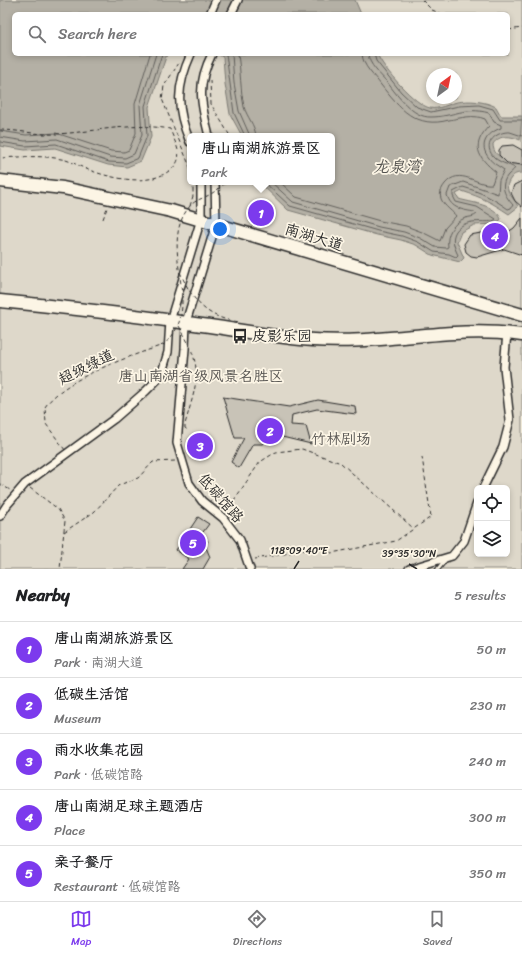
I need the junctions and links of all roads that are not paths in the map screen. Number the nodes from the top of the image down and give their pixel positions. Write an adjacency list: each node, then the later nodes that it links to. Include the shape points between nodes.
1 (216, 0): 3 (street)
2 (238, 0): 4 (street)
3 (211, 12)
4 (232, 12)
5 (190, 56): 8 (street, via 183,72 179,95 182,122)
6 (210, 56): 7 (street, via 205,66 201,87)
7 (208, 133)
8 (187, 134)
9 (0, 180): 12 (highway, 南湖大道, via 110,197)
10 (201, 185): 12 (street)
11 (215, 185): 13 (street)
12 (201, 219): 13 (highway, 南湖大道); 16 (street)
13 (216, 224): 15 (highway, 南湖大道); 16 (street)
14 (0, 302): 16 (highway)
15 (522, 314)
16 (178, 323): 17 (highway, via 315,340 382,339 457,332); 21 (street, via 161,376 114,419 25,484); 23 (street, 低碳馆路, via 185,349 177,443 180,461 188,484 202,501 223,518 240,540)
17 (507, 333): 18 (highway); 19 (street, via 504,367 510,420 502,447)
18 (522, 335)
19 (484, 485)
20 (474, 512): 22 (street, via 464,541 452,556)
21 (0, 516)
22 (447, 557): 24 (street); 25 (lane)
23 (250, 569)
24 (409, 569)
25 (438, 569)

